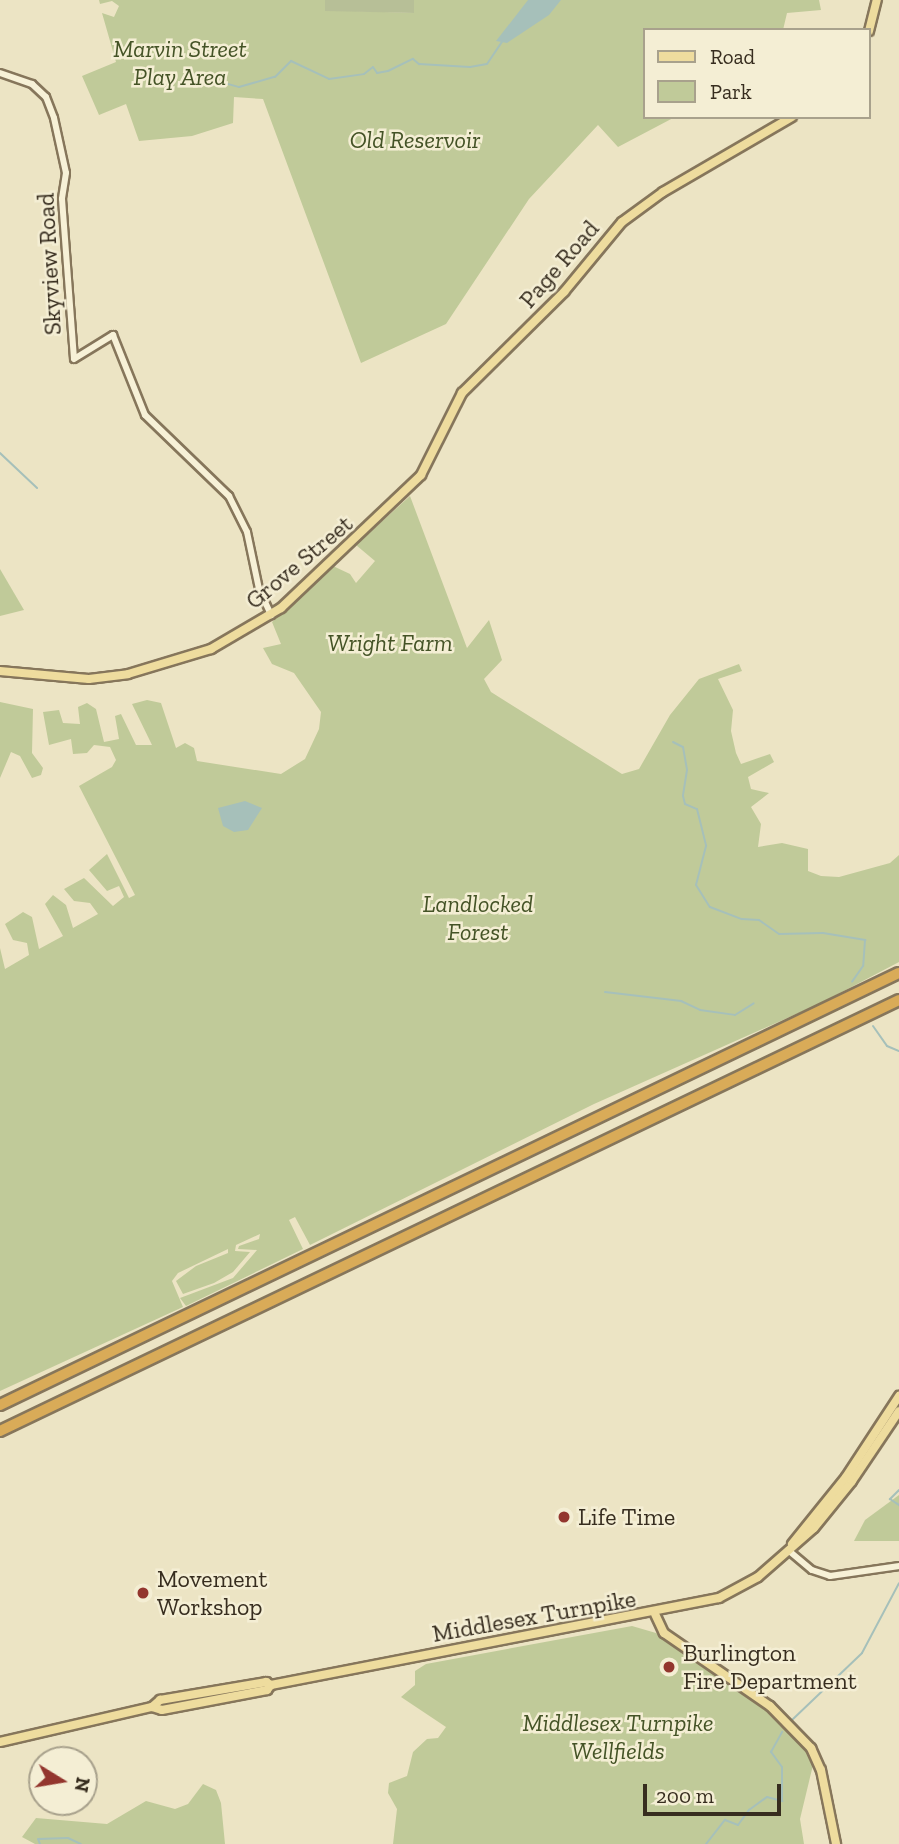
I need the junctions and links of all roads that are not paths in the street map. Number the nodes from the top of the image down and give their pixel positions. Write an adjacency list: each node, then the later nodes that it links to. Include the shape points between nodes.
1 (877, 0): 2 (main road)
2 (870, 28)
3 (0, 73): 6 (street, Skyview Road, via 32,84 46,97 65,167 62,199 74,359 113,335 145,415 229,496 247,532 259,589)
4 (789, 119): 5 (main road, Page Road, via 663,192 622,222 564,292 462,393 427,467)
5 (407, 489): 6 (main road, Grove Street, via 310,584)
6 (271, 615): 7 (main road, Grove Street, via 195,655 128,674 89,679)
7 (0, 671)
8 (899, 973): 11 (highway)
9 (899, 999): 13 (highway)
10 (899, 1396): 14 (main road, Middlesex Turnpike, via 846,1477)
11 (0, 1405)
12 (899, 1411): 14 (main road, Middlesex Turnpike, via 837,1502)
13 (0, 1431)
14 (788, 1550): 15 (street, via 812,1570 830,1576); 16 (main road, Middlesex Turnpike, via 758,1577 728,1595)
15 (899, 1566)
16 (655, 1614): 17 (main road, Middlesex Turnpike, via 200,1698 162,1710 152,1707); 18 (main road, via 664,1633 770,1706 811,1748 821,1770)
17 (0, 1742)
18 (836, 1844)

